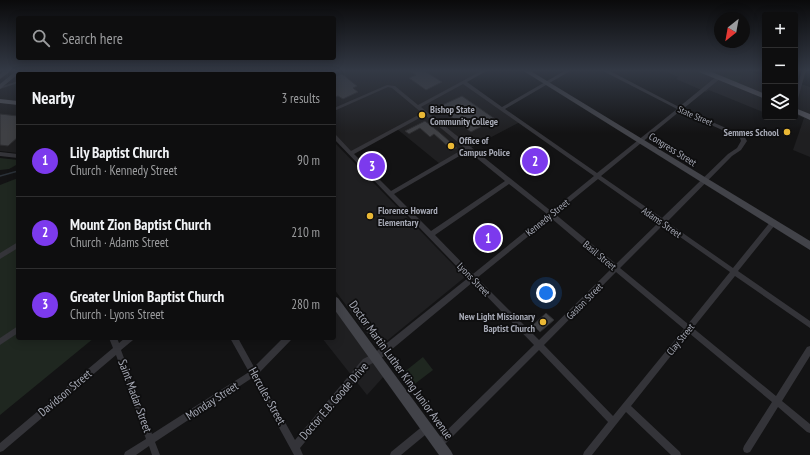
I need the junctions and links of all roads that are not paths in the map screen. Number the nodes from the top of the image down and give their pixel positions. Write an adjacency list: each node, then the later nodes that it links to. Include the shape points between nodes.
1 (375, 91): 16 (street, Basil Street)
2 (398, 91): 15 (street, Basil Street)
3 (446, 91): 15 (street)
4 (476, 91): 17 (street)
5 (533, 91): 17 (street)
6 (560, 91): 24 (street, Congress Street)
7 (644, 91): 18 (street, State Street)
8 (701, 91): 18 (street, Kennedy Street)
9 (752, 91): 10 (main road)
10 (762, 96)
11 (0, 97): 12 (main road)
12 (16, 99)
13 (0, 101): 14 (main road)
14 (16, 103)
15 (418, 107): 20 (street, Basil Street)
16 (336, 109)
17 (502, 109): 29 (street, Adams Street)
18 (679, 109): 23 (street, State Street); 24 (street, Kennedy Street)
19 (798, 111): 21 (main road)
20 (426, 113): 25 (street, Basil Street); 26 (street)
21 (810, 117)
22 (336, 138): 26 (street, Lyons Street)
23 (744, 138): 31 (street, Gaston Street, via 739,149)
24 (640, 141): 29 (street, Kennedy Street); 31 (street, Congress Street)
25 (468, 148): 30 (street, Basil Street); 32 (street)
26 (351, 153): 32 (street, Lyons Street)
27 (0, 154): 28 (street)
28 (16, 156)
29 (597, 176): 33 (street, Kennedy Street); 34 (street, Adams Street)
30 (509, 181): 33 (street, Basil Street); 36 (street)
31 (704, 181): 34 (street, Gaston Street); 35 (street, Congress Street)
32 (390, 194): 36 (street, Lyons Street)
33 (550, 214): 40 (street, Basil Street); 42 (street, Kennedy Street)
34 (662, 222): 40 (street, Gaston Street); 41 (street, Adams Street)
35 (773, 223): 38 (street, Congress Street); 41 (street, Clay Street)
36 (430, 235): 42 (street, Lyons Street)
37 (16, 246): 39 (street)
38 (810, 246)
39 (0, 256)
40 (616, 268): 45 (street, Basil Street); 52 (street, Gaston Street)
41 (734, 272): 44 (street, Adams Street); 45 (street, Clay Street)
42 (472, 278): 52 (street, Lyons Street); 55 (street, Kennedy Street)
43 (336, 304): 55 (street, Doctor Martin Luther King Junior Avenue)
44 (810, 325)
45 (689, 328): 57 (street, Basil Street); 58 (street, Clay Street)
46 (16, 330): 51 (street)
47 (114, 340): 53 (street, Saint Madar Street)
48 (128, 340): 53 (street, Davidson Street)
49 (235, 340): 56 (street, Hercules Street)
50 (286, 340): 56 (street, Monday Street)
51 (0, 342)
52 (539, 346): 59 (street, Lyons Street); 63 (street, Gaston Street)
53 (117, 349): 62 (street, Saint Madar Street); 65 (street, Davidson Street)
54 (810, 349): 57 (street)
55 (376, 358): 60 (street, Doctor Martin Luther King Junior Avenue); 64 (street, Doctor E.B. Goode Drive, via 366,362)
56 (254, 373): 62 (street, Monday Street); 64 (street, Hercules Street)
57 (777, 402): 61 (street, Basil Street); 66 (street)
58 (626, 407): 59 (street, Clay Street); 73 (street)
59 (614, 422): 72 (street, Clay Street)
60 (427, 428): 63 (street, Doctor Martin Luther King Junior Avenue); 70 (street)
61 (810, 429)
62 (151, 440): 67 (street, Monday Street); 68 (street, Saint Madar Street)
63 (439, 444): 71 (street, Doctor Martin Luther King Junior Avenue)
64 (295, 447): 69 (street, Hercules Street)
65 (0, 448)
66 (747, 449)
67 (128, 455)
68 (156, 455)
69 (299, 455)
70 (394, 455)
71 (447, 455)
72 (587, 455)
73 (677, 455)

